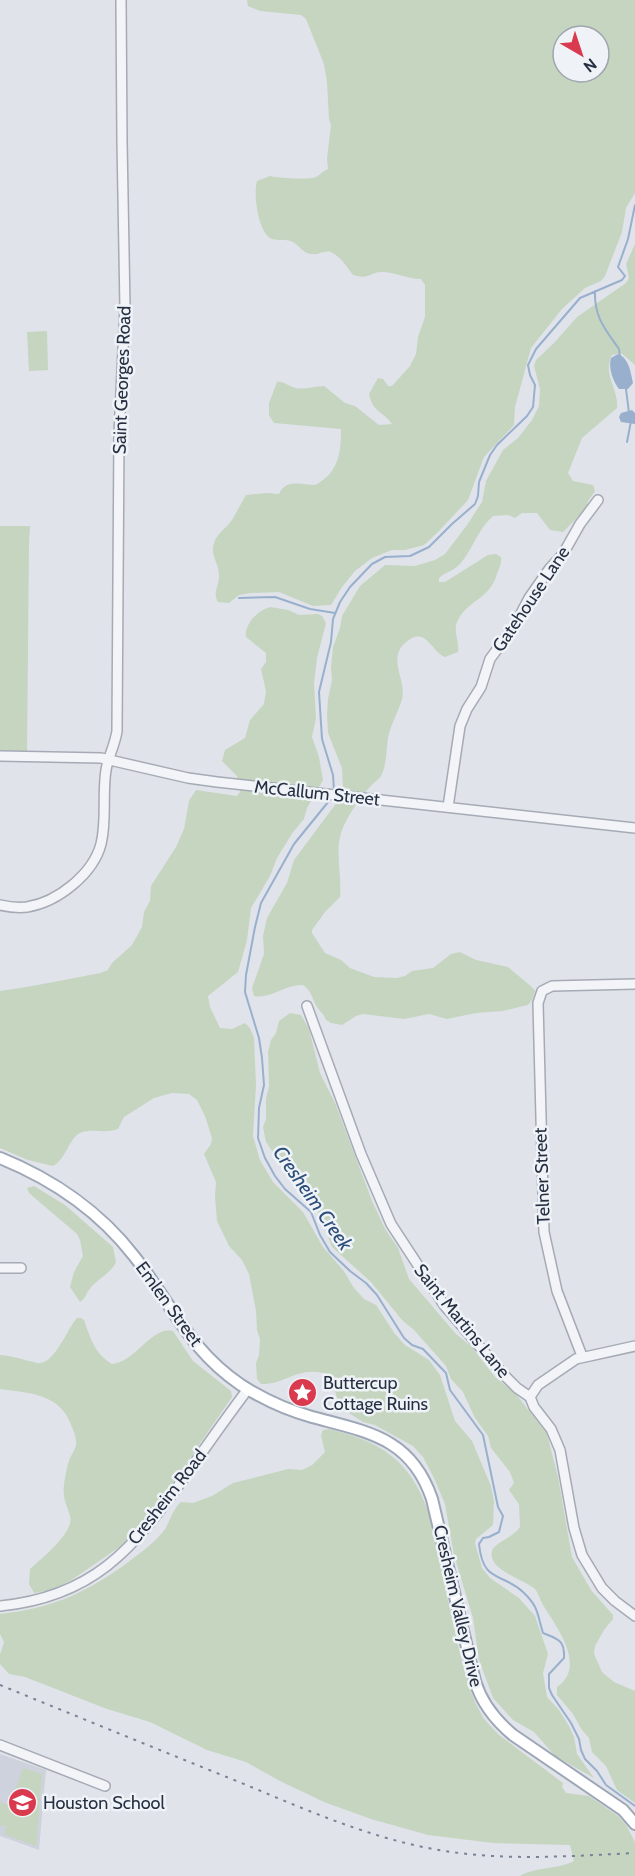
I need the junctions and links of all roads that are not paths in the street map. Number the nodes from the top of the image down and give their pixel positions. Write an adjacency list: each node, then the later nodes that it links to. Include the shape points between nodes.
1 (122, 0): 4 (street, Saint Georges Road, via 125,354 120,434 118,713 116,741)
2 (598, 500): 5 (street, Gatehouse Lane, via 490,659 481,687 460,726)
3 (0, 756): 4 (street, McCallum Street)
4 (109, 760): 5 (street, McCallum Street, via 188,778); 7 (street, Saint Georges Road, via 101,843 87,871 41,903 20,908)
5 (448, 807): 6 (street, McCallum Street)
6 (635, 828)
7 (0, 905)
8 (635, 984): 14 (street, Telner Street, via 552,986 542,991 538,1003 543,1221 552,1275)
9 (307, 1006): 16 (street, Saint Martins Lane, via 361,1154 395,1231 444,1305 504,1375)
10 (0, 1158): 15 (main road, Emlen Street, via 59,1188 106,1225 135,1257 191,1339)
11 (0, 1268): 12 (street)
12 (21, 1268)
13 (635, 1346): 14 (street)
14 (582, 1356): 16 (street, via 538,1385)
15 (248, 1389): 17 (main road, Emlen Street, via 297,1412 387,1440 413,1461); 18 (street, Cresheim Road, via 148,1527 118,1557 70,1588 34,1601)
16 (530, 1397): 19 (street, Saint Martins Lane, via 558,1443 574,1528 586,1563 596,1581)
17 (430, 1493): 22 (main road, Cresheim Valley Drive, via 483,1703 513,1735 622,1810)
18 (0, 1606)
19 (635, 1616)
20 (0, 1745): 21 (street)
21 (105, 1786)
22 (635, 1824)

